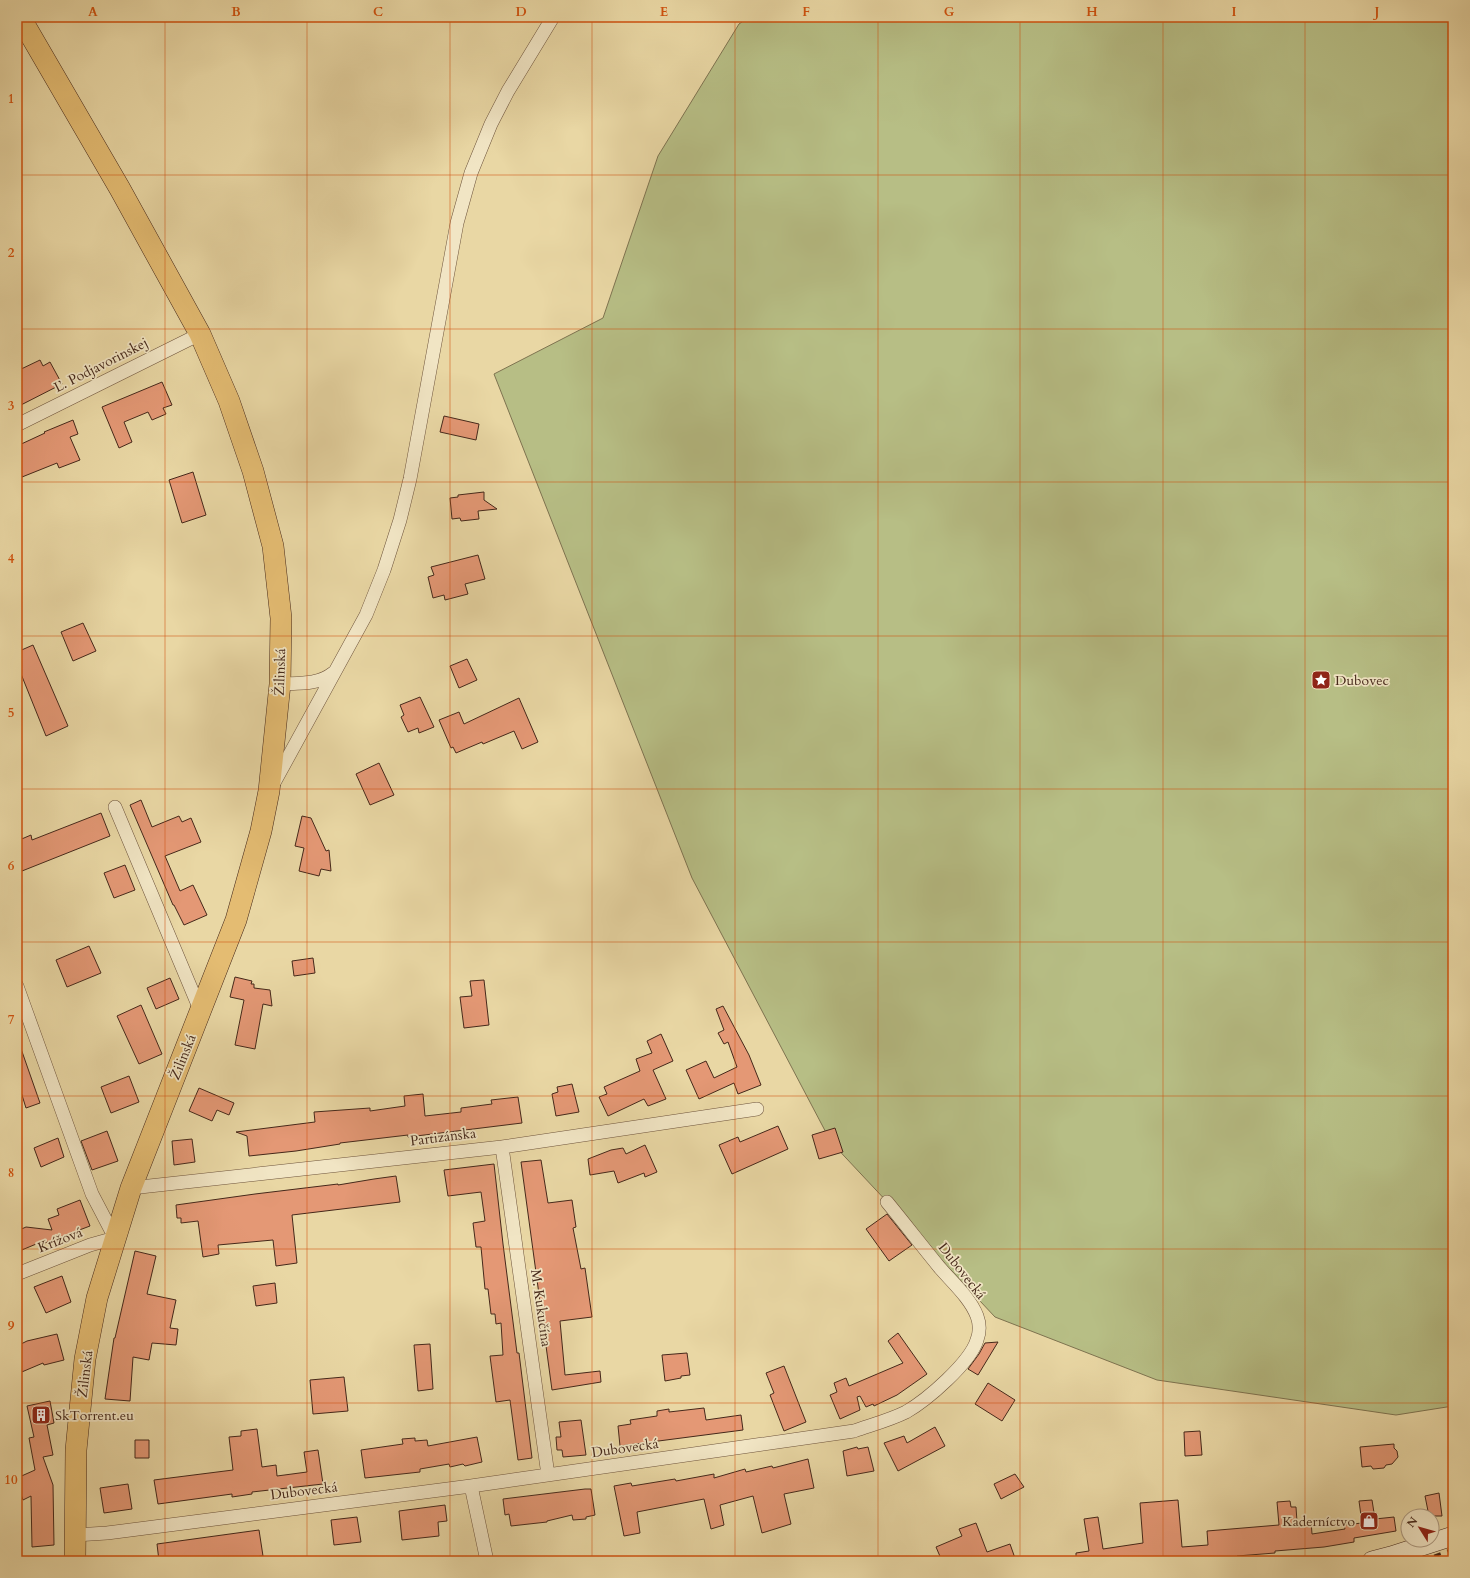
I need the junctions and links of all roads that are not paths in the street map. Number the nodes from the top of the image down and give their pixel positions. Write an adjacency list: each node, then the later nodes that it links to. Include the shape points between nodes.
1 (20, 17): 3 (main road, Žilinská, via 120,189)
2 (553, 17): 5 (street, via 508,91 471,173 457,223 400,520 366,615)
3 (200, 334): 4 (street, Ľ. Podjavorinskej); 6 (main road, Žilinská, via 229,401 253,471 272,546 281,618)
4 (17, 425)
5 (333, 673): 6 (street, via 326,679 316,682); 7 (street)
6 (280, 684): 7 (main road, Žilinská)
7 (269, 791): 10 (main road, Žilinská, via 261,831 236,920)
8 (115, 807): 10 (street)
9 (17, 986): 15 (street, via 92,1194)
10 (201, 1012): 13 (main road, Žilinská)
11 (756, 1109): 12 (street, Partizánska)
12 (502, 1147): 13 (street, Partizánska); 17 (street, M. Kukučína)
13 (131, 1188): 15 (main road, Žilinská)
14 (887, 1202): 17 (street, Dubovecká, via 969,1301 980,1328 977,1341 968,1356 928,1397 905,1412 854,1431)
15 (115, 1238): 16 (street, Krížová, via 90,1245); 19 (main road, Žilinská, via 98,1298 85,1359 76,1450)
16 (17, 1274)
17 (548, 1475): 18 (street, Dubovecká)
18 (471, 1486): 19 (street, Dubovecká); 22 (street)
19 (75, 1535): 21 (main road, Žilinská)
20 (1453, 1536): 23 (main road)
21 (75, 1561)
22 (487, 1561)
23 (1372, 1561)

